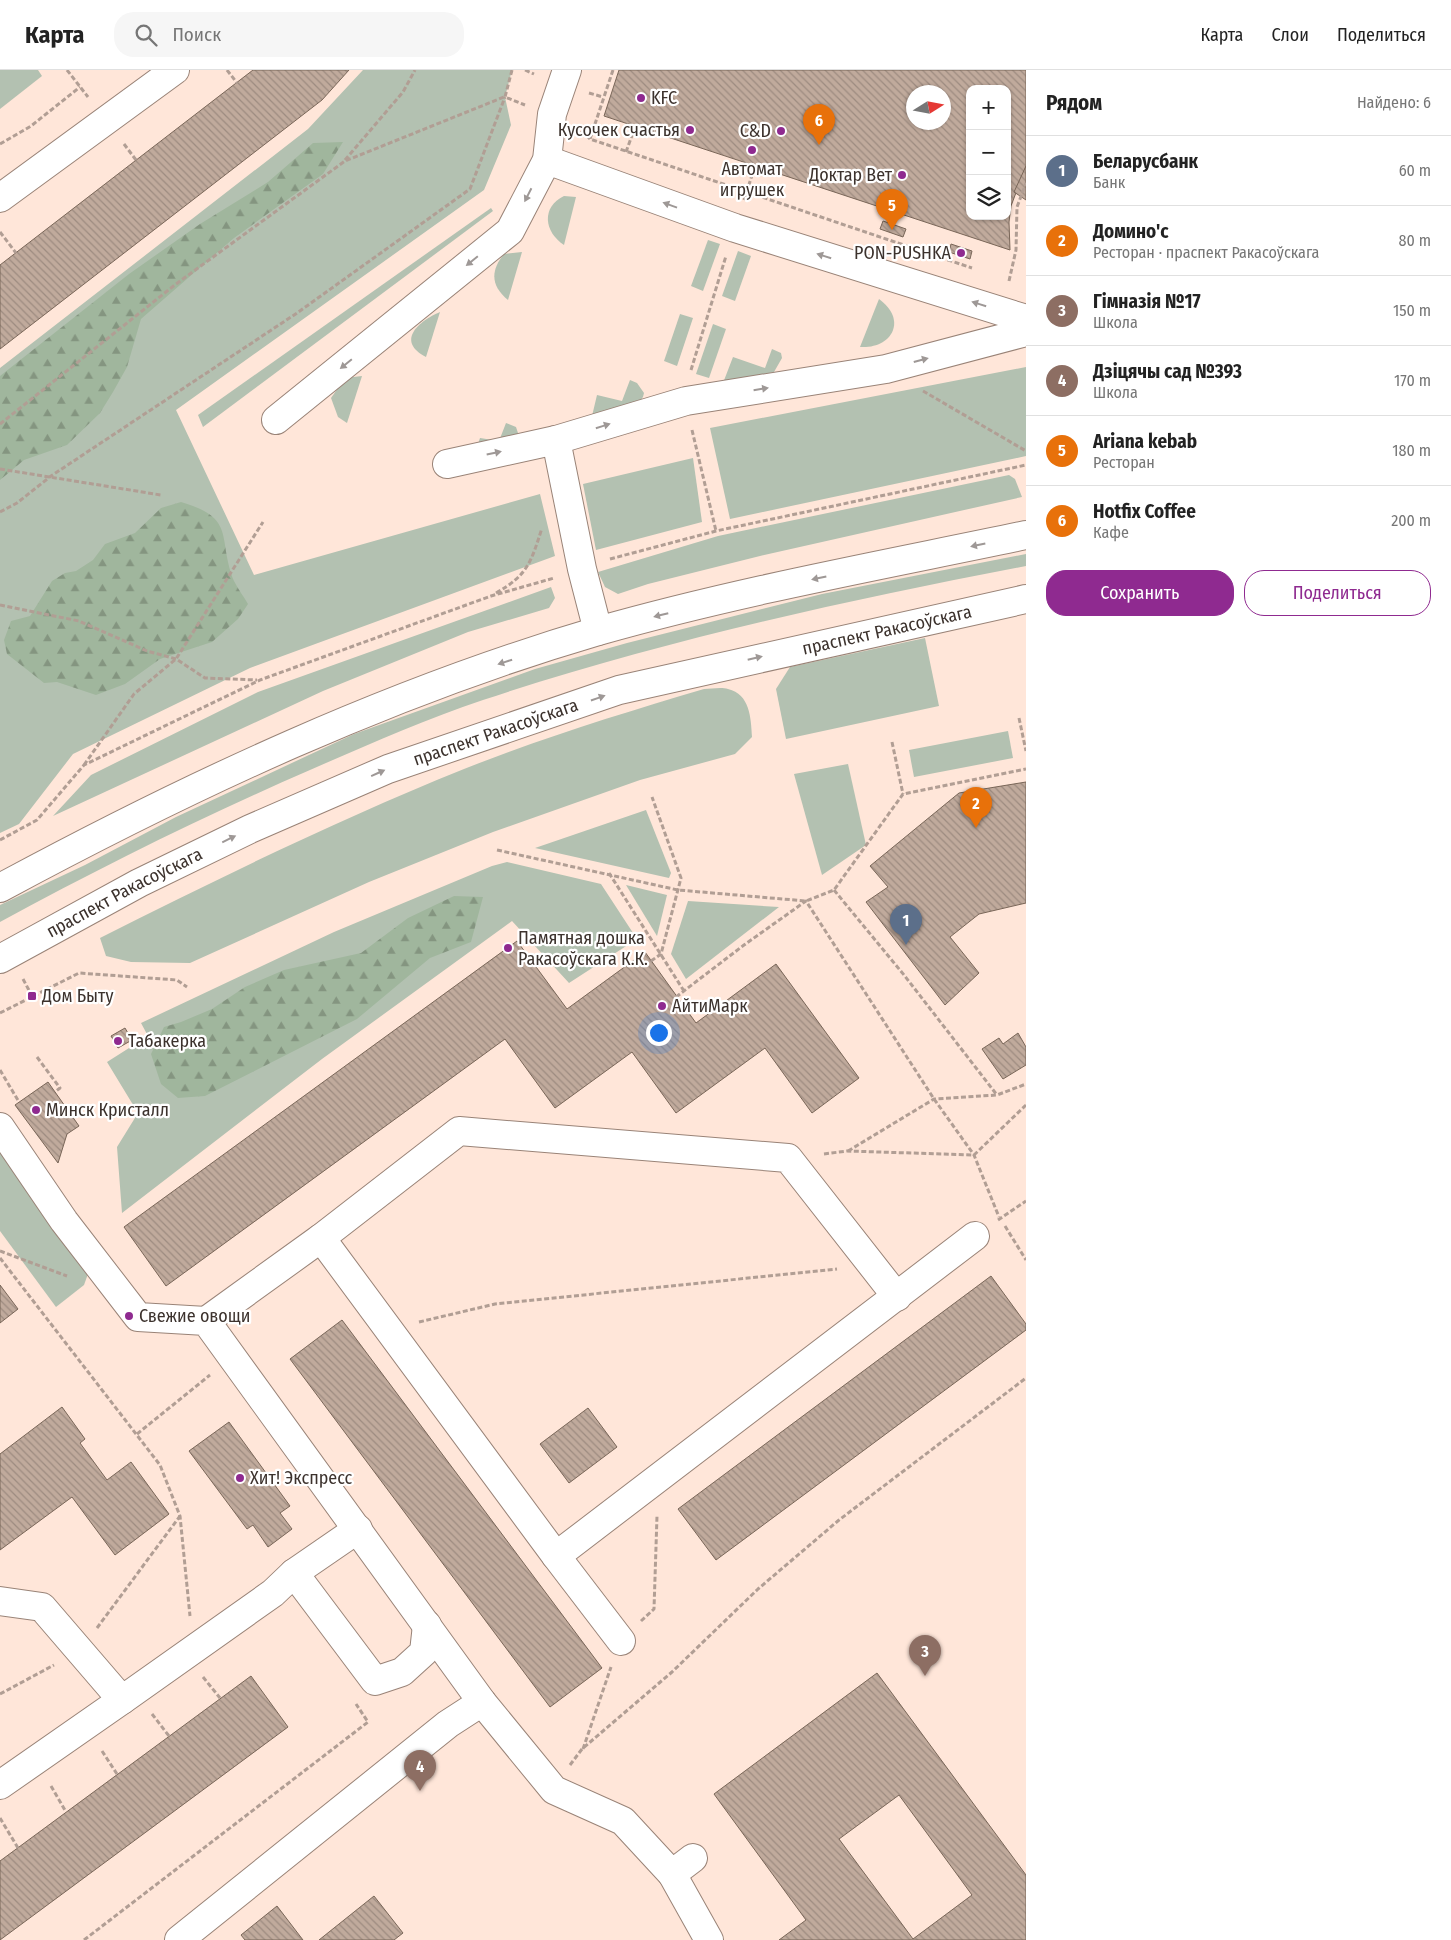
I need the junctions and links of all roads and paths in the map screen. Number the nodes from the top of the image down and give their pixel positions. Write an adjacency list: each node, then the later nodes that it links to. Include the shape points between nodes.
1 (175, 70): 19 (main road)
2 (227, 70): 7 (path)
3 (415, 70): 15 (path, via 403,92)
4 (512, 70): 9 (path)
5 (567, 70): 10 (main road)
6 (612, 70): 13 (path, via 590,140)
7 (237, 83)
8 (80, 87): 12 (path, via 31,126)
9 (505, 97): 10 (path); 15 (path); 36 (path, via 470,189 273,329)
10 (541, 110): 14 (main road)
11 (635, 127): 13 (path)
12 (0, 144)
13 (626, 152): 18 (path)
14 (546, 160): 20 (main road, one-way to 14); 29 (main road, one-way to 29, via 510,231)
15 (345, 161): 30 (path, via 176,284)
16 (755, 166): 18 (path)
17 (1026, 183): 24 (path, via 1017,207 1016,250 1009,281)
18 (746, 192): 20 (path); 23 (path)
19 (0, 198)
20 (735, 228): 25 (main road, one-way to 20); 28 (path, via 687,383)
21 (0, 232): 22 (path)
22 (16, 253)
23 (981, 272)
24 (1000, 278)
25 (1026, 319)
26 (1026, 332): 27 (main road, one-way to 26)
27 (886, 369): 28 (main road, one-way to 27); 32 (path)
28 (686, 400): 31 (main road, one-way to 28); 41 (path)
29 (276, 420)
30 (0, 424)
31 (556, 440): 33 (main road, one-way to 31); 48 (main road)
32 (1026, 451)
33 (447, 464)
34 (1026, 465): 41 (path)
35 (0, 469): 36 (path)
36 (51, 476): 37 (path); 38 (path)
37 (161, 495)
38 (0, 512)
39 (545, 520): 45 (path, via 531,562 515,582)
40 (263, 522): 49 (path)
41 (716, 531): 43 (path)
42 (1026, 535): 48 (main road, one-way to 48, via 753,592)
43 (610, 559)
44 (557, 577): 45 (path)
45 (491, 596): 50 (path)
46 (1026, 599): 66 (main road, праспект Ракасоўскага, one-way to 46, via 139,883 250,828 388,769 619,690)
47 (0, 605): 49 (path, via 79,621 147,651)
48 (598, 632): 61 (main road, one-way to 61, via 364,712 113,827)
49 (176, 659): 50 (path, via 205,678); 54 (path, via 134,694)
50 (260, 680): 54 (path)
51 (1019, 718): 53 (path)
52 (892, 742): 56 (path)
53 (1026, 751)
54 (84, 765): 58 (path, via 37,820)
55 (1026, 768): 56 (path)
56 (903, 794): 63 (path)
57 (652, 797): 62 (path, via 681,878)
58 (0, 840)
59 (497, 850): 60 (path)
60 (609, 874): 62 (path); 65 (path)
61 (0, 888)
62 (678, 890): 64 (path); 65 (path)
63 (834, 890): 64 (path); 76 (path)
64 (806, 901): 69 (path); 77 (path)
65 (660, 954): 67 (path); 69 (path)
66 (0, 959)
67 (652, 962)
68 (187, 987): 71 (path, via 177,980 79,973)
69 (684, 991): 70 (path)
70 (676, 997)
71 (0, 1013)
72 (37, 1057): 75 (path, via 60,1088)
73 (0, 1070): 78 (path)
74 (1026, 1084): 76 (path)
75 (55, 1092)
76 (997, 1095): 77 (path)
77 (934, 1099): 81 (path); 82 (path)
78 (19, 1102)
79 (1026, 1104): 82 (path)
80 (0, 1127): 90 (main road, via 64,1221)
81 (847, 1151): 82 (path); 83 (path)
82 (974, 1155): 88 (path, via 1000,1219)
83 (788, 1158): 85 (main road, via 459,1131); 89 (main road)
84 (975, 1236): 91 (main road)
85 (321, 1238): 92 (main road); 93 (main road)
86 (0, 1251): 90 (path, via 57,1274)
87 (0, 1258): 95 (path)
88 (1026, 1260)
89 (873, 1265): 91 (main road); 93 (path, via 495,1304)
90 (115, 1286): 92 (main road, via 138,1316)
91 (897, 1297): 98 (main road)
92 (206, 1321): 97 (main road)
93 (390, 1329): 98 (main road)
94 (218, 1369): 95 (path)
95 (137, 1434): 96 (path, via 160,1464)
96 (180, 1516): 103 (path); 104 (path)
97 (358, 1529): 99 (main road); 101 (main road)
98 (556, 1556): 102 (main road)
99 (294, 1573): 101 (main road, via 375,1681 402,1672 424,1652); 104 (main road)
100 (0, 1601): 103 (main road, via 42,1607)
101 (427, 1626): 109 (main road)
102 (621, 1641)
103 (80, 1651): 105 (path); 108 (main road)
104 (197, 1661): 106 (path); 108 (main road)
105 (0, 1694)
106 (220, 1698)
107 (351, 1698): 119 (path, via 368,1722)
108 (122, 1700): 115 (main road)
109 (482, 1702): 120 (main road, via 448,1724); 121 (main road, via 554,1790 623,1821 682,1866)
110 (149, 1710): 111 (path)
111 (169, 1736)
112 (99, 1747): 113 (path)
113 (117, 1774)
114 (50, 1784): 116 (path)
115 (0, 1785)
116 (66, 1812)
117 (0, 1818): 118 (path)
118 (18, 1848)
119 (84, 1940)
120 (179, 1940)
121 (709, 1940)

